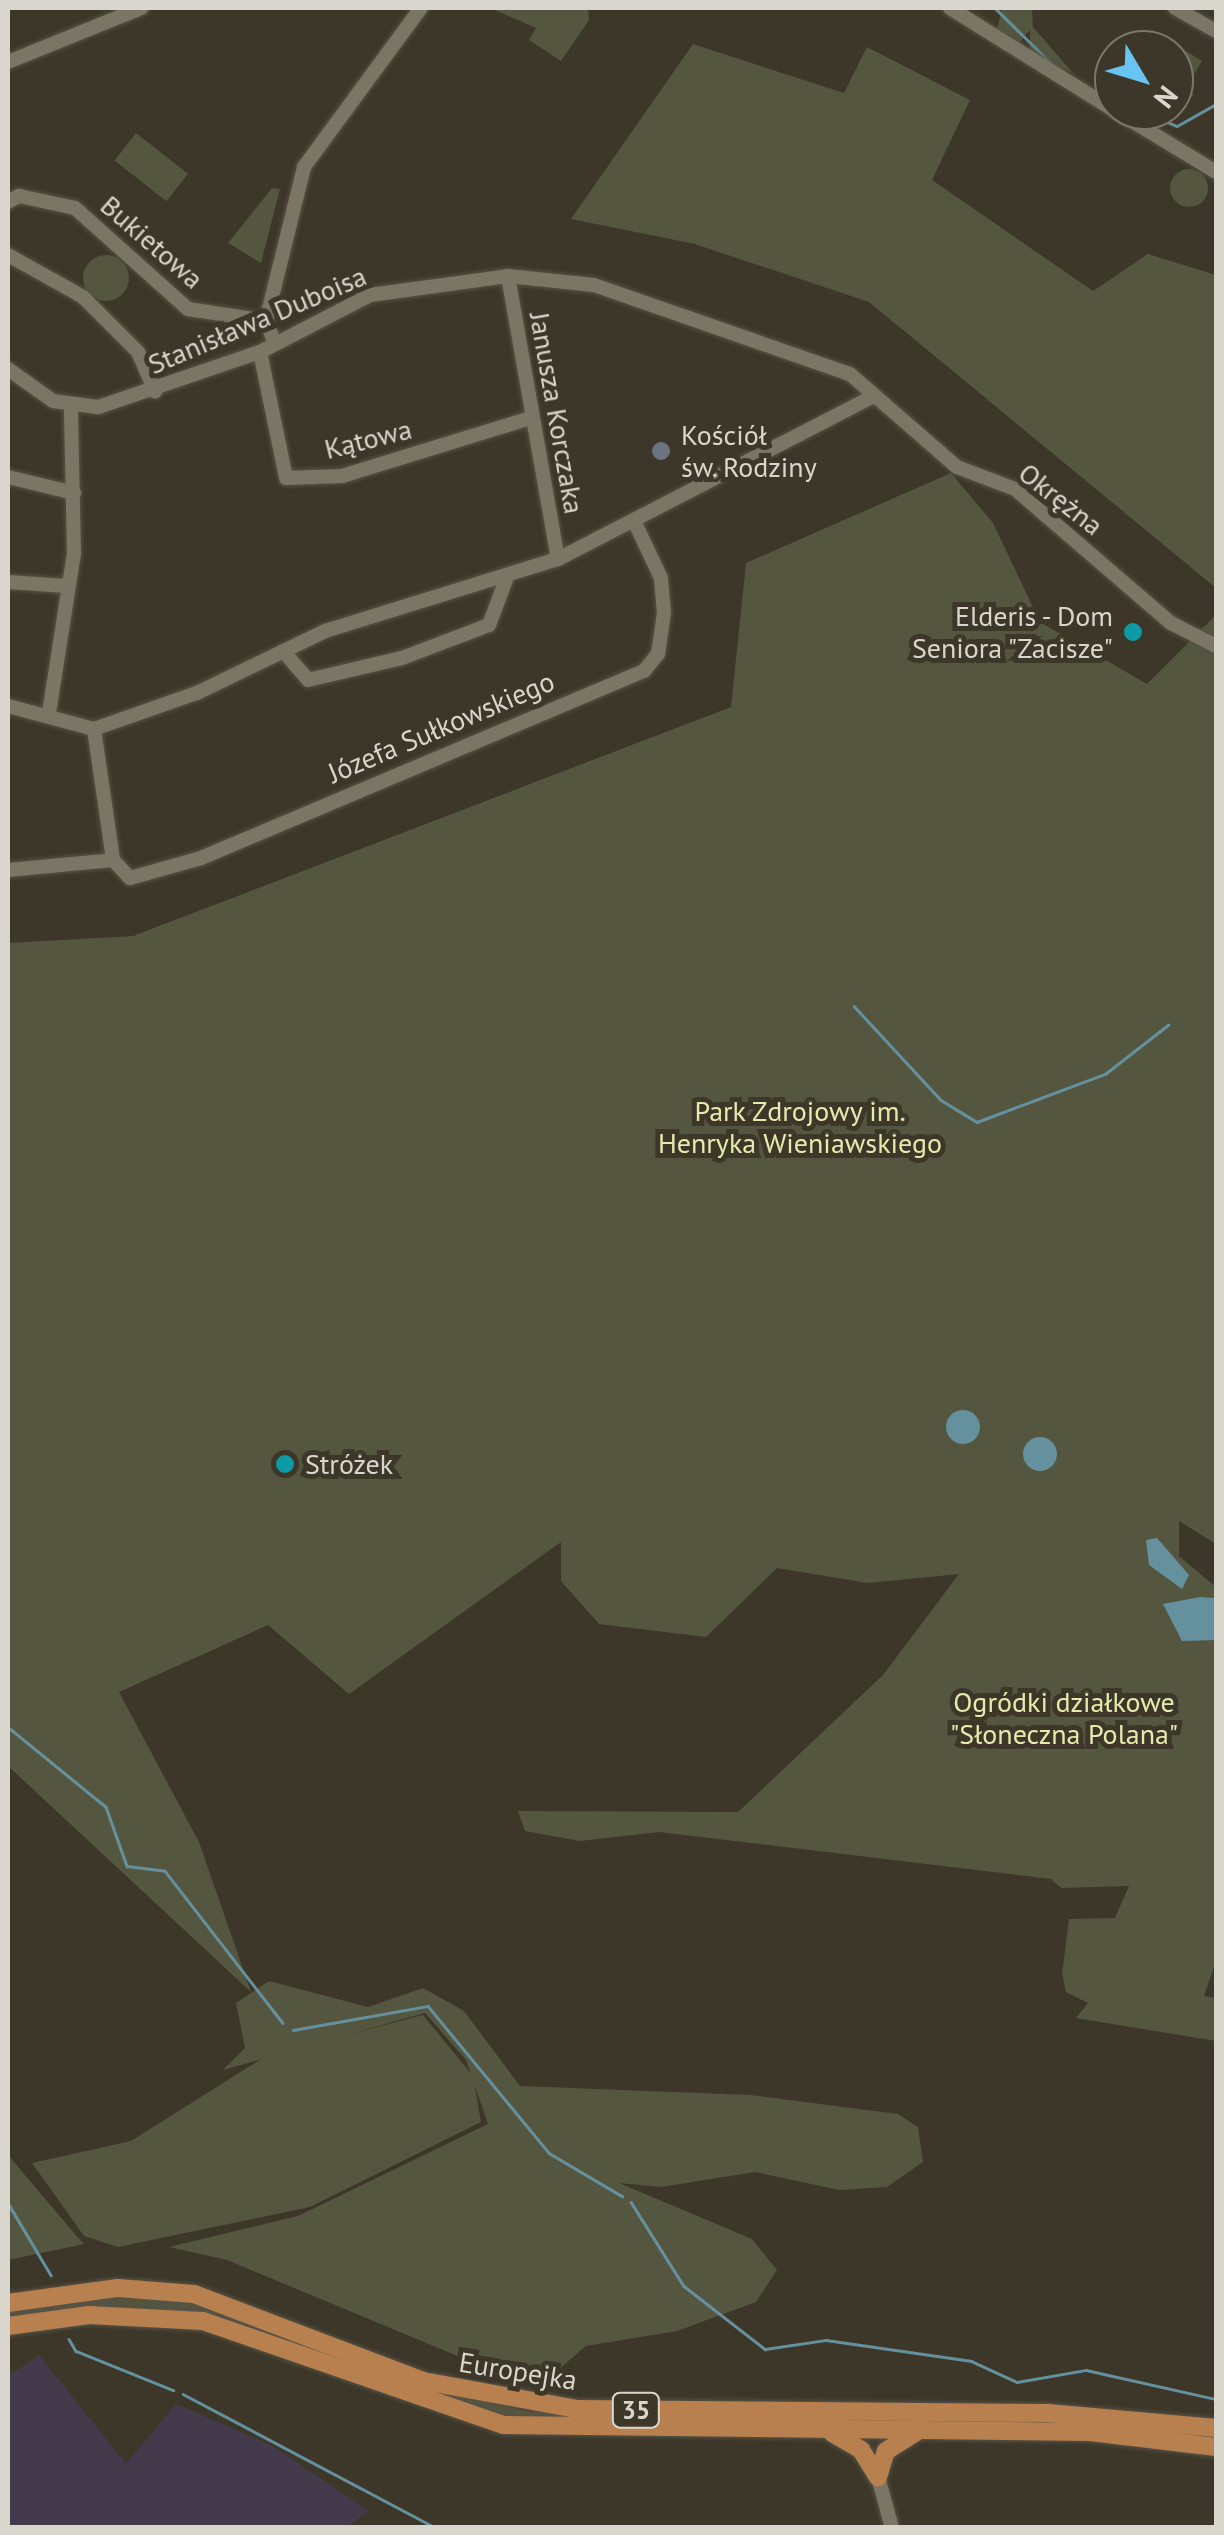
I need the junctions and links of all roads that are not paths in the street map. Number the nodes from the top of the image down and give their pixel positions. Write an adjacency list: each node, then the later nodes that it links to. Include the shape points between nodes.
1 (140, 8): 6 (street)
2 (421, 8): 13 (street, via 304,167)
3 (950, 8): 7 (street)
4 (1175, 8): 5 (street)
5 (1216, 31)
6 (8, 62)
7 (1094, 100)
8 (1147, 130): 9 (street)
9 (1216, 172)
10 (8, 202): 13 (street, Bukietowa, via 19,196 75,208 188,310)
11 (8, 255): 17 (street, via 83,297 138,352)
12 (508, 276): 14 (street, Stanisława Duboisa, via 370,295); 18 (street, Stanisława Duboisa, via 594,285 711,319 821,359); 20 (street, Janusza Korczaka)
13 (266, 321): 14 (street)
14 (275, 344): 15 (street, Stanisława Duboisa)
15 (260, 352): 17 (street, Stanisława Duboisa); 20 (street, Kątowa, via 286,478 342,476)
16 (8, 369): 19 (street)
17 (155, 392): 19 (street, Stanisława Duboisa)
18 (872, 398): 23 (street); 28 (street, Okrężna, via 958,467 1014,488 1171,623)
19 (70, 407): 22 (street)
20 (530, 418): 24 (street, Janusza Korczaka)
21 (8, 477): 22 (street)
22 (74, 493): 27 (street)
23 (634, 520): 24 (street); 33 (street, Józefa Sułkowskiego, via 661,578 664,613 658,654 644,671 201,858 130,878)
24 (558, 559): 25 (street)
25 (506, 580): 29 (street); 29 (street, via 489,625 402,658 308,680)
26 (8, 582): 27 (street)
27 (67, 586): 31 (street)
28 (1216, 646)
29 (282, 650): 32 (street)
30 (8, 706): 31 (street)
31 (49, 713): 32 (street)
32 (94, 729): 33 (street)
33 (112, 860): 34 (street, Józefa Sułkowskiego)
34 (8, 870)
35 (8, 2303): 37 (main road, Europejka / 35, via 118,2288 194,2294 423,2381 543,2406 1048,2412)
36 (8, 2326): 38 (main road, Europejka / 35, via 89,2314 203,2321 504,2425)
37 (1216, 2428)
38 (822, 2430): 39 (main road, Europejka / 35); 41 (main road, via 861,2450)
39 (923, 2430): 40 (main road, Europejka / 35, via 1090,2432); 41 (main road, via 886,2450)
40 (1216, 2447)
41 (878, 2477): 42 (street)
42 (892, 2528)

